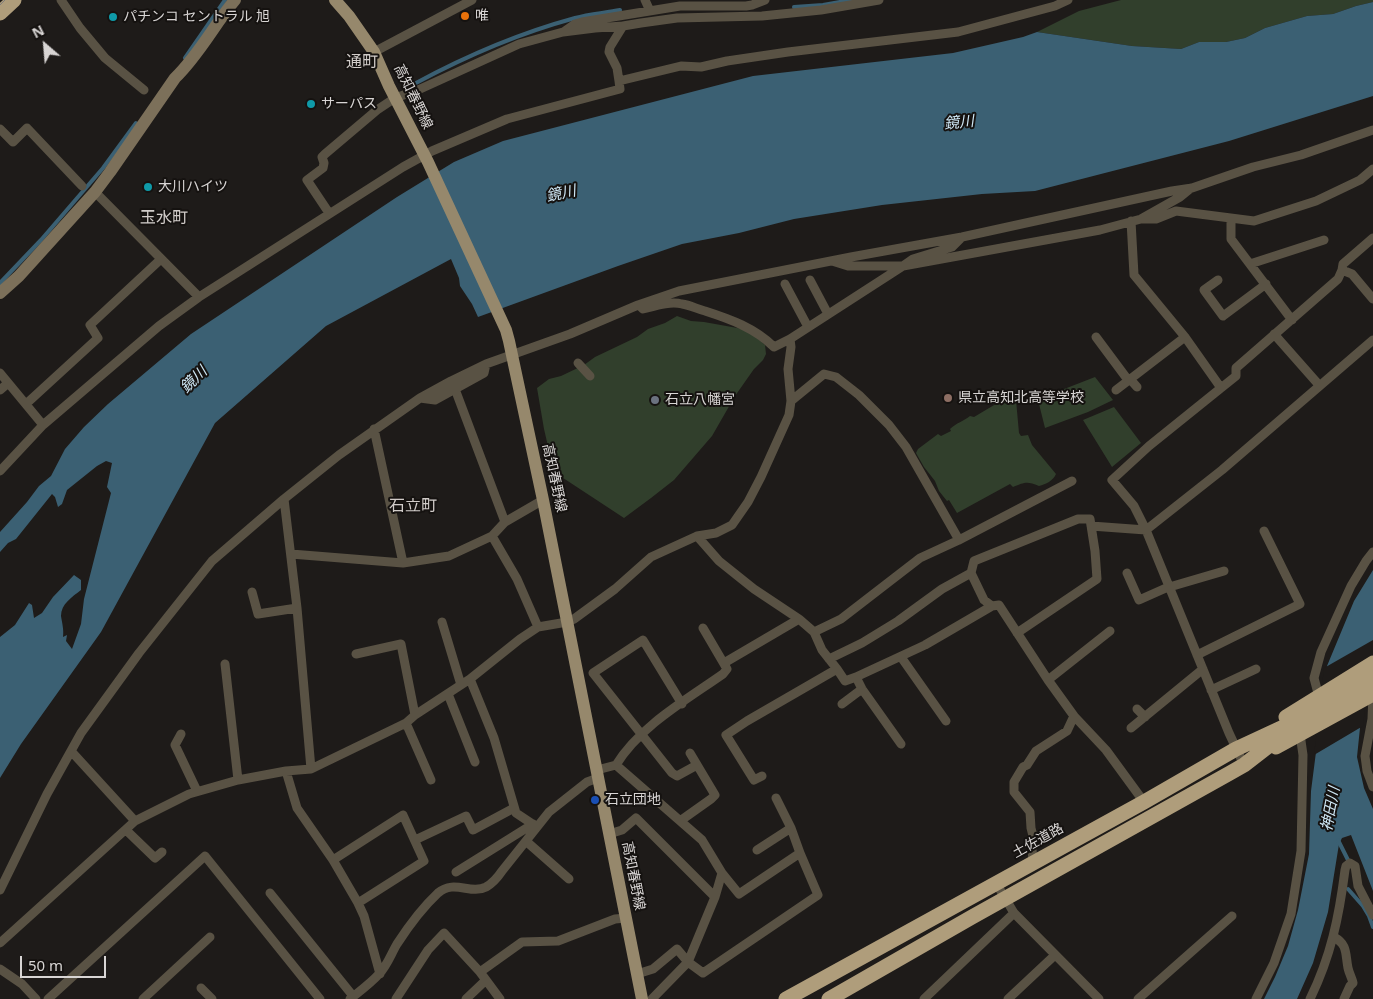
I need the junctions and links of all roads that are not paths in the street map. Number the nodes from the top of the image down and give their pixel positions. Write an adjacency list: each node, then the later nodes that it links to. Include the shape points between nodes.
1 (14, 0): 11 (highway)
2 (61, 0): 16 (street, via 105,58)
3 (235, 0): 24 (street, via 188,66 175,78)
4 (335, 0): 14 (main road, 高知春野線)
5 (472, 0): 14 (street)
6 (644, 0): 10 (street)
7 (765, 0): 10 (street, via 746,6 680,6)
8 (878, 0): 12 (street, via 796,13 678,18)
9 (1068, 0): 15 (street, via 958,32 788,52 701,67 681,66)
10 (650, 11): 13 (street, via 582,22)
11 (0, 13)
12 (623, 26): 13 (street); 15 (street, via 609,52)
13 (563, 32): 17 (street, via 519,44)
14 (374, 52): 17 (main road, 高知春野線)
15 (619, 80): 20 (street, via 620,89 507,119)
16 (144, 90)
17 (395, 98): 20 (main road, 高知春野線); 25 (street, via 325,154 323,168 307,180)
18 (0, 129): 22 (street, via 13,142 27,128)
19 (1373, 130): 23 (street)
20 (426, 158): 25 (street); 55 (main road, 高知春野線, via 506,330)
21 (1373, 169): 27 (street, via 1360,180 1316,201 1254,221)
22 (82, 186)
23 (1192, 188): 26 (street); 29 (street)
24 (95, 192): 32 (street); 42 (street)
25 (329, 213): 44 (street)
26 (1141, 219): 27 (street, via 1156,219 1176,210); 28 (street)
27 (1231, 219): 34 (street, via 1231,239)
28 (1132, 221): 35 (street, via 1100,230); 52 (street, via 1134,274)
29 (962, 237): 33 (street); 35 (street, via 952,247 913,259)
30 (1373, 238): 36 (street, via 1343,264)
31 (1324, 240): 34 (street)
32 (161, 259): 44 (street); 70 (street, via 90,325 98,338)
33 (832, 261): 35 (street, via 848,266); 46 (street, via 679,291)
34 (1250, 264): 40 (street)
35 (903, 266): 47 (street)
36 (1342, 270): 45 (street, via 1352,274); 48 (street, via 1338,279)
37 (810, 280): 47 (street)
38 (1218, 280): 41 (street)
39 (785, 284): 49 (street)
40 (1266, 284): 41 (street, via 1223,316); 48 (street)
41 (1204, 290): 43 (street)
42 (0, 293)
43 (1196, 296)
44 (199, 297): 71 (street, via 159,326)
45 (1373, 299)
46 (638, 305): 53 (street, via 643,308 682,303 746,327 774,347); 55 (street, via 570,334)
47 (828, 314): 49 (street)
48 (1292, 320): 50 (street)
49 (808, 327): 53 (street)
50 (1274, 334): 62 (street); 64 (street, via 1236,368 1236,376)
51 (1096, 337): 60 (street)
52 (1185, 337): 60 (street); 64 (street)
53 (790, 339): 69 (street)
54 (1373, 340): 62 (street)
55 (511, 351): 57 (street); 76 (main road, 高知春野線)
56 (578, 363): 59 (street)
57 (486, 364): 65 (street, via 484,373); 68 (street)
58 (0, 373): 61 (street)
59 (590, 376)
60 (1129, 380): 63 (street); 67 (street)
61 (8, 383): 66 (street); 70 (street)
62 (1319, 385): 79 (street, via 1222,470)
63 (1136, 387)
64 (1221, 388): 79 (street, via 1112,480 1134,506)
65 (455, 389): 68 (street, via 435,400); 77 (street)
66 (0, 390)
67 (1116, 390)
68 (420, 398): 72 (street)
69 (791, 401): 82 (street, via 789,415 761,477 732,525 716,533); 83 (street, via 824,374 836,377 859,395 906,447)
70 (26, 404): 71 (street)
71 (43, 425): 73 (street)
72 (374, 429): 75 (street); 86 (street)
73 (0, 471)
74 (1072, 481): 83 (street)
75 (284, 498): 85 (street); 138 (street, via 212,561 139,653)
76 (543, 500): 77 (street); 96 (main road, 高知春野線)
77 (505, 522): 81 (street)
78 (1091, 526): 79 (street); 88 (street, via 1090,519 1078,519 974,561); 101 (street, via 1097,579)
79 (1146, 530): 90 (street)
80 (1264, 530): 103 (street, via 1300,604)
81 (492, 536): 86 (street, via 449,556); 97 (street, via 517,578)
82 (697, 536): 94 (street, via 719,562); 96 (street, via 651,557 614,589)
83 (959, 540): 100 (street, via 920,558 841,619)
84 (1373, 552): 122 (street, via 1333,623 1318,661)
85 (291, 554): 86 (street); 93 (street)
86 (404, 563)
87 (1224, 570): 90 (street)
88 (971, 573): 92 (street, via 984,600); 105 (street, via 942,588 862,643)
89 (1127, 573): 90 (street, via 1139,600)
90 (1170, 588): 103 (street)
91 (252, 592): 93 (street, via 258,614)
92 (992, 606): 101 (street, via 999,605); 104 (street)
93 (297, 608): 144 (street)
94 (798, 620): 100 (street); 106 (street)
95 (442, 622): 118 (street)
96 (567, 622): 97 (street); 113 (main road, 高知春野線)
97 (538, 627): 115 (street)
98 (703, 628): 106 (street)
99 (1110, 631): 117 (street)
100 (814, 632): 105 (street)
101 (1017, 633): 117 (street)
102 (356, 654): 127 (street, via 401,644)
103 (1197, 655): 110 (street)
104 (901, 657): 114 (street); 130 (street)
105 (829, 659): 111 (street)
106 (724, 663): 124 (street, via 727,670 723,674)
107 (1373, 663): 122 (highway)
108 (225, 664): 148 (street)
109 (1256, 668): 120 (street)
110 (1203, 669): 120 (street); 129 (street)
111 (837, 670): 114 (street, via 845,681); 147 (street, via 726,735 754,780)
112 (593, 674): 113 (street); 124 (street, via 643,640); 135 (street)
113 (578, 676): 146 (main road, 高知春野線)
114 (856, 677): 119 (street)
115 (470, 679): 118 (street); 154 (street, via 494,738)
116 (1373, 679): 132 (highway, 土佐道路)
117 (1048, 680): 128 (street)
118 (461, 685): 121 (street)
119 (862, 689): 125 (street); 136 (street)
120 (1211, 690): 137 (street)
121 (448, 694): 127 (street); 140 (street)
122 (1315, 694): 137 (highway)
123 (1372, 695): 132 (highway); 150 (street, via 1372,719 1365,756)
124 (682, 704): 135 (street)
125 (842, 704)
126 (1137, 709): 129 (street)
127 (415, 715): 131 (street)
128 (1074, 716): 153 (street, via 1106,750); 167 (street, via 1067,731 1036,751 1014,782 1014,792 1030,812)
129 (1145, 717): 133 (street)
130 (946, 721)
131 (406, 723): 144 (street); 149 (street)
132 (1306, 726): 137 (highway, 土佐道路); 143 (highway, 土佐道路); 209 (street, via 1301,851 1291,914 1274,963)
133 (1132, 728)
134 (181, 734): 151 (street, via 175,745)
135 (641, 735): 141 (street, via 624,751); 142 (street, via 677,776)
136 (901, 744)
137 (1236, 749): 143 (street); 153 (highway, 土佐道路)
138 (71, 751): 155 (street); 172 (street)
139 (690, 754): 142 (street)
140 (475, 762)
141 (616, 765): 146 (street); 156 (street)
142 (697, 765): 156 (street, via 715,795)
143 (1244, 765): 175 (highway, 土佐道路)
144 (311, 769): 145 (street)
145 (286, 771): 148 (street); 166 (street, via 297,808)
146 (598, 774): 157 (street); 160 (main road, 高知春野線)
147 (762, 776)
148 (238, 780): 151 (street)
149 (431, 780)
150 (1373, 787)
151 (197, 792): 155 (street)
152 (776, 798): 158 (street)
153 (1144, 802): 167 (highway, 土佐道路)
154 (514, 808): 157 (street, via 516,813); 161 (street, via 474,830 466,816)
155 (135, 821): 159 (street)
156 (680, 821): 169 (street, via 702,840)
157 (535, 825): 162 (street); 168 (street)
158 (791, 828): 163 (street); 165 (street)
159 (126, 830): 164 (street, via 155,858); 183 (street)
160 (609, 834): 174 (street, via 622,830 636,818); 180 (main road, 高知春野線)
161 (415, 840): 166 (street, via 403,815); 176 (street, via 424,861)
162 (527, 842): 170 (street); 188 (street, via 485,888 455,886 438,894 417,917)
163 (757, 850)
164 (162, 852)
165 (800, 853): 169 (street, via 738,894); 185 (street, via 818,895 703,973)
166 (333, 860): 176 (street)
167 (1033, 863): 171 (highway, 土佐道路)
168 (456, 872)
169 (722, 873): 174 (street)
170 (569, 879)
171 (996, 883): 175 (street); 205 (highway, 土佐道路)
172 (0, 890)
173 (270, 893): 194 (street)
174 (715, 897): 185 (street)
175 (1005, 898): 177 (street); 192 (highway, 土佐道路)
176 (358, 903): 188 (street)
177 (1014, 912): 184 (street); 206 (street)
178 (1373, 915): 181 (street, via 1358,886 1355,866 1350,864 1345,870)
179 (1232, 916): 208 (street)
180 (626, 918): 187 (street, via 558,940 522,942); 189 (main road, 高知春野線)
181 (1334, 937): 210 (street); 211 (street, via 1342,941 1353,984)
182 (210, 938): 197 (street)
183 (0, 943)
184 (1055, 955): 193 (street); 207 (street)
185 (688, 962): 189 (street, via 677,949 652,969); 204 (street)
186 (0, 969): 195 (street, via 22,984)
187 (480, 972): 190 (street); 200 (street, via 444,933 428,950)
188 (380, 974): 194 (street)
189 (637, 974): 203 (main road, 高知春野線)
190 (486, 980): 201 (street); 202 (street)
191 (201, 988): 198 (street)
192 (839, 997)
193 (1092, 997)
194 (352, 998)
195 (36, 999)
196 (48, 999): 199 (street, via 205,856)
197 (143, 999)
198 (212, 999)
199 (320, 999)
200 (396, 999)
201 (466, 999)
202 (500, 999)
203 (642, 999)
204 (652, 999)
205 (786, 999)
206 (924, 999)
207 (1008, 999)
208 (1138, 999)
209 (1256, 999)
210 (1310, 999)
211 (1344, 999)

